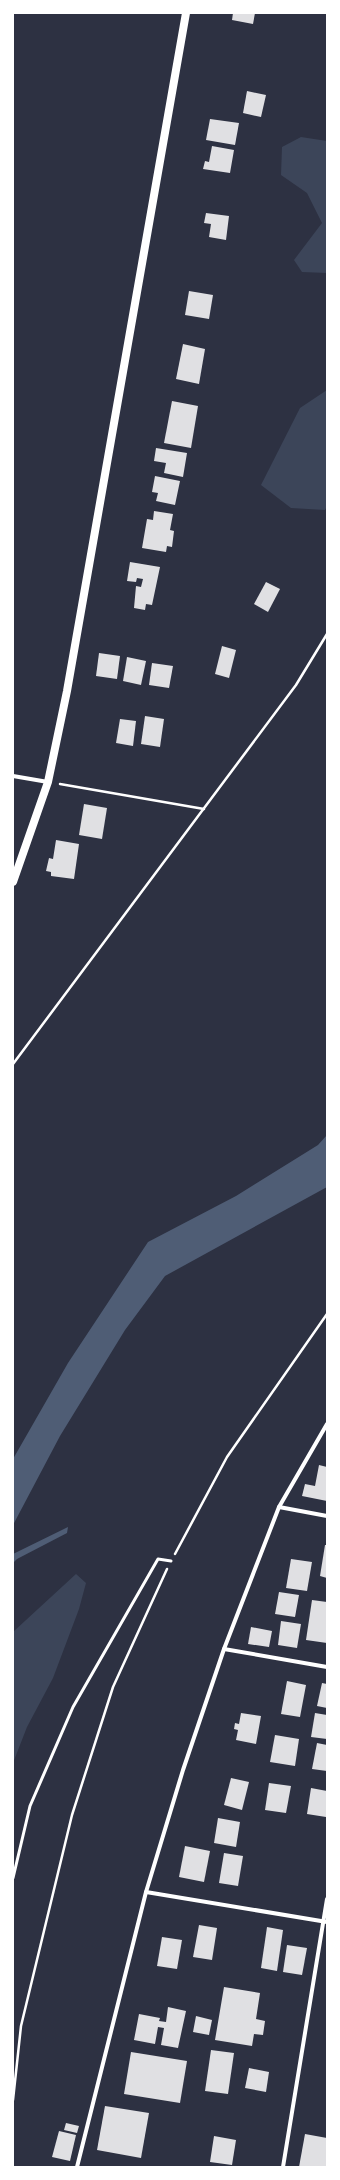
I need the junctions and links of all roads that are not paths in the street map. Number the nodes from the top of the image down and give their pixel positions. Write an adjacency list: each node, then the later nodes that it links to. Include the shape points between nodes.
1 (186, 13): 3 (main road, via 68,683)
2 (13, 776): 3 (street)
3 (48, 782): 4 (main road)
4 (13, 882)
5 (327, 1424): 6 (street)
6 (279, 1507): 7 (street); 9 (street)
7 (327, 1516)
8 (171, 1561): 11 (lane, via 158,1559 74,1706 30,1806)
9 (224, 1649): 10 (street); 12 (street, via 183,1770)
10 (327, 1667)
11 (13, 1878)
12 (146, 1892): 14 (street); 15 (street)
13 (327, 1899): 14 (street)
14 (325, 1922): 16 (street)
15 (77, 2167)
16 (282, 2167)

